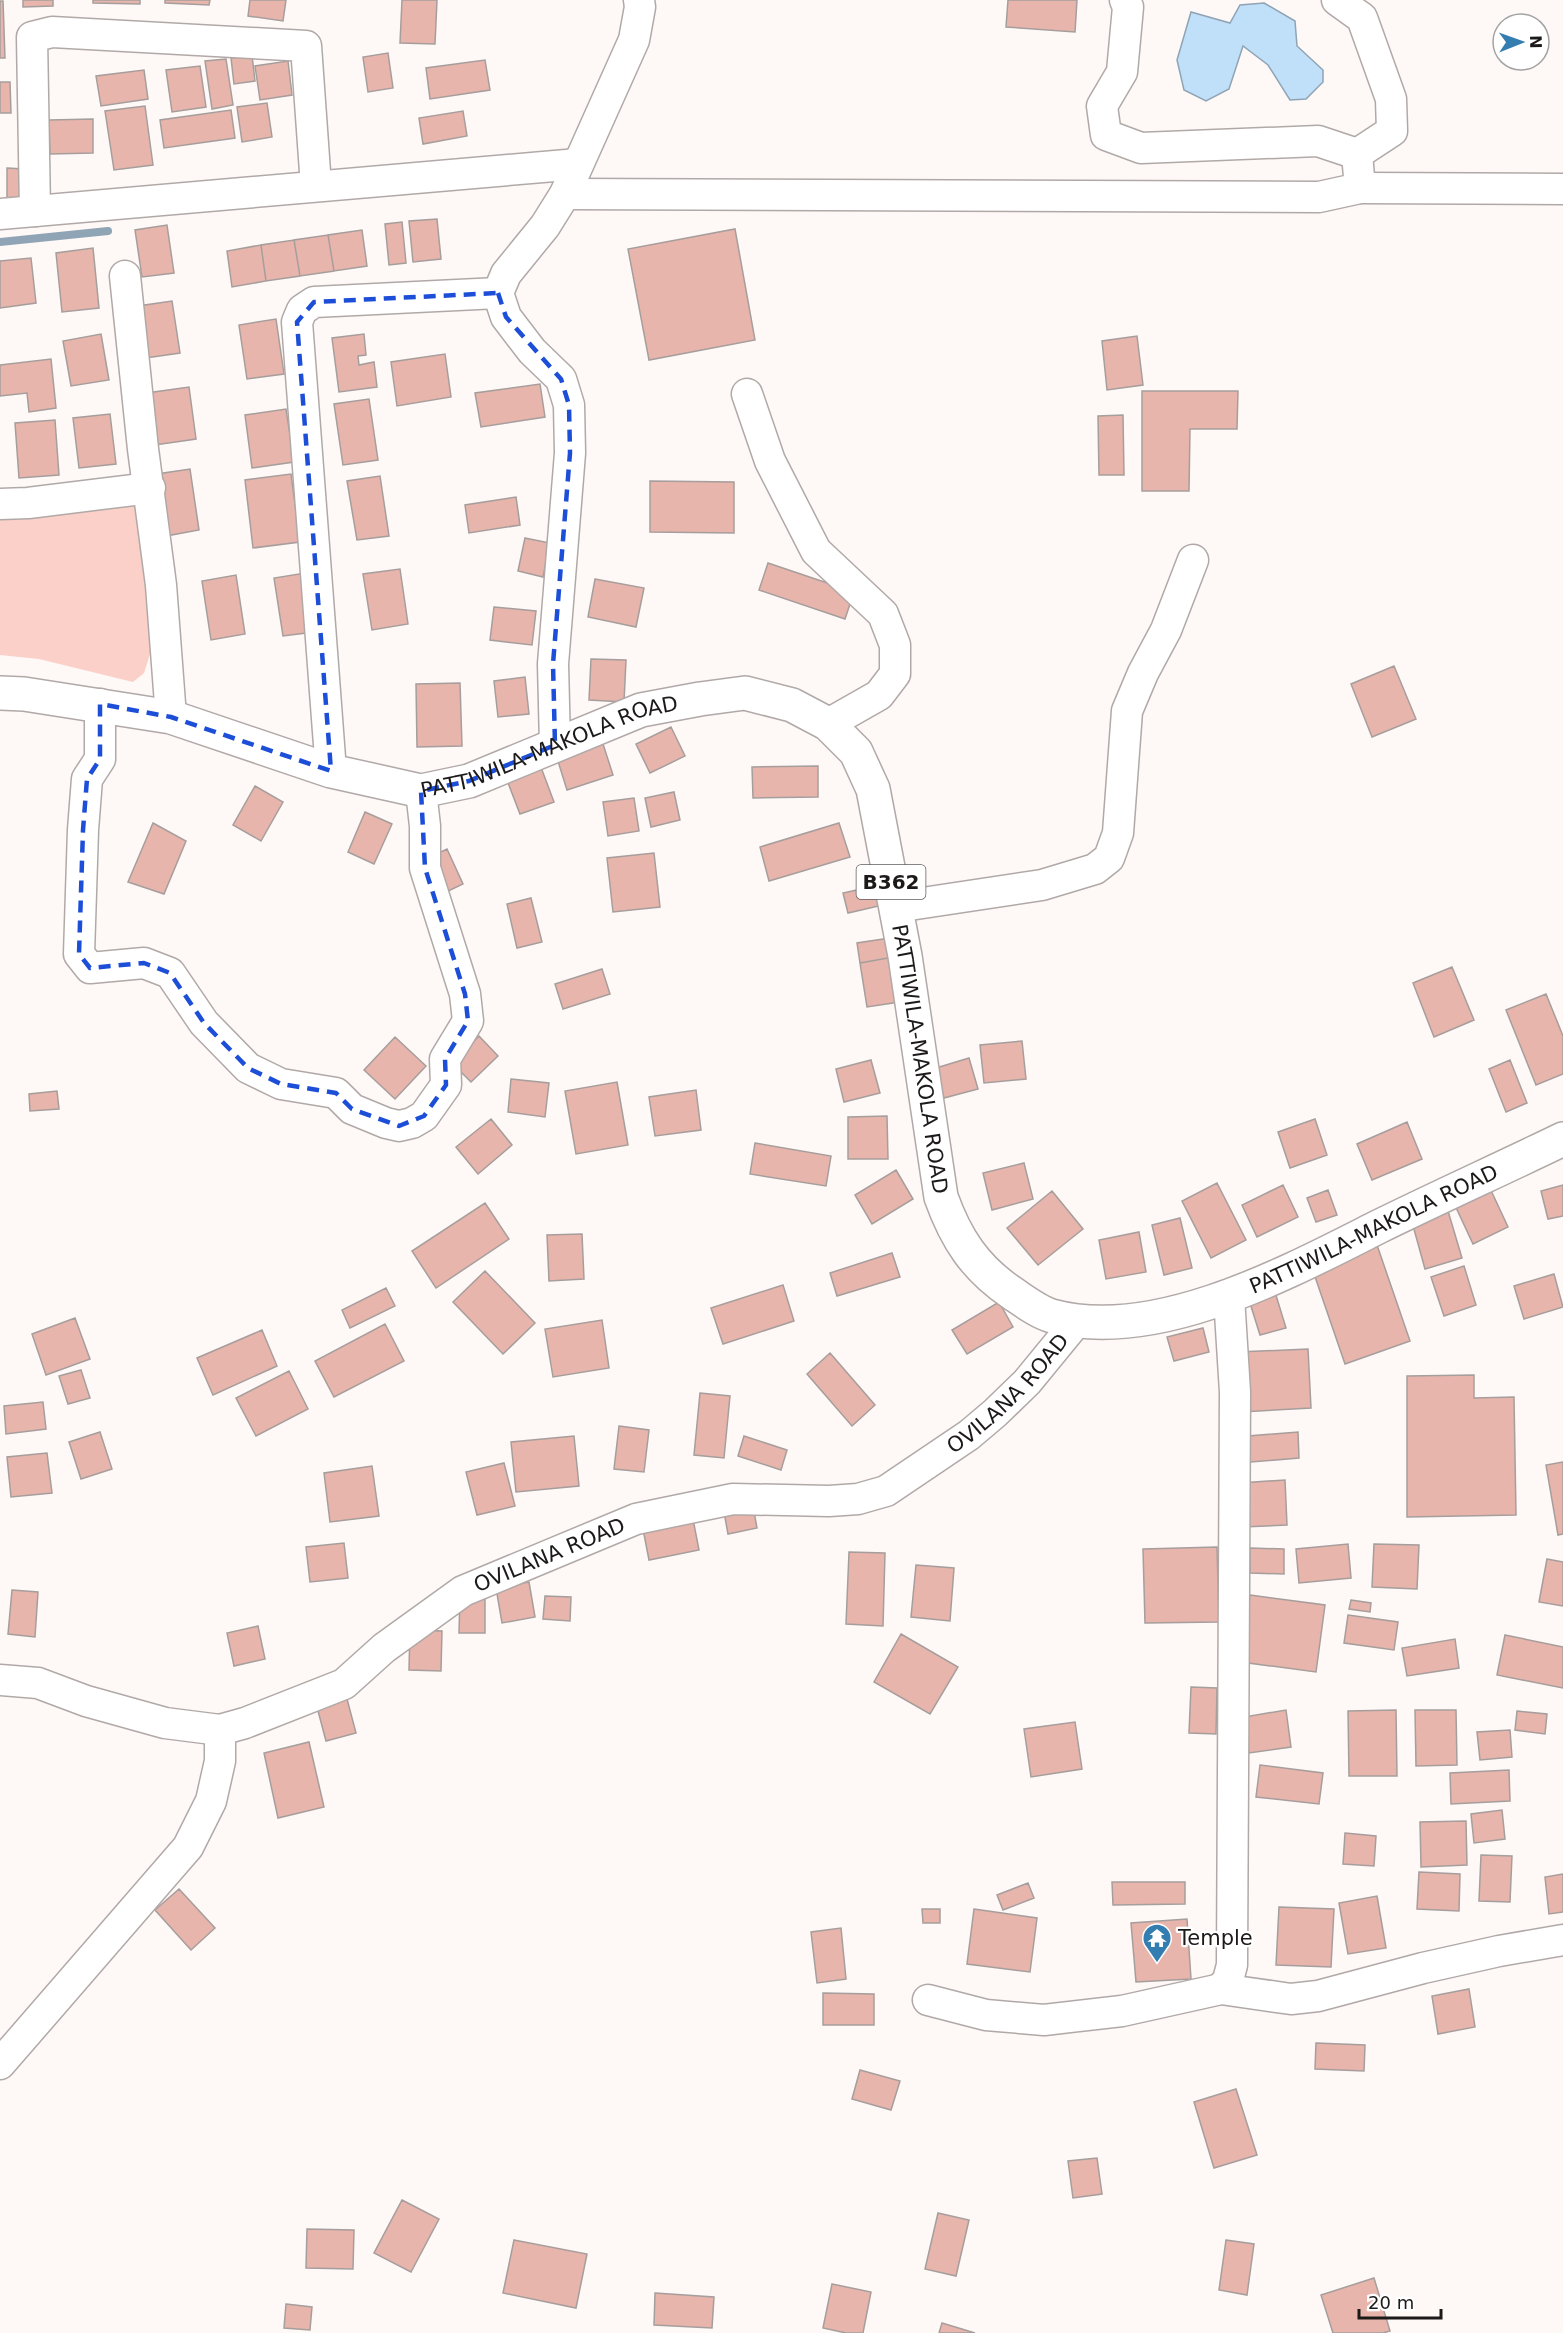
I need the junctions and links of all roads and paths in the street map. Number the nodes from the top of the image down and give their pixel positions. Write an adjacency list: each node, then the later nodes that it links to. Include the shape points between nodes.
1 (639, 0): 5 (street, via 634,40)
2 (1125, 0): 4 (street, via 1128,7 1122,72 1102,106 1106,135 1141,148 1318,141)
3 (1337, 0): 4 (street, via 1362,18 1391,99 1392,131)
4 (1357, 154): 7 (street)
5 (578, 164): 6 (street); 9 (street)
6 (316, 186): 10 (street); 10 (street, via 306,46 52,32 32,37)
7 (1360, 188): 8 (street); 9 (street, via 1319,197)
8 (1563, 189)
9 (565, 194): 13 (street, via 507,274)
10 (35, 211): 11 (street)
11 (0, 214)
12 (125, 276): 15 (street)
13 (498, 293): 22 (street, via 506,316 532,351 561,379 569,405 570,453 553,664); 23 (street, via 314,302 302,310 297,322)
14 (747, 394): 21 (street, via 770,461 816,551 883,614 895,645 895,674 879,695)
15 (150, 488): 16 (street); 20 (street)
16 (0, 504)
17 (1193, 560): 25 (street, via 1166,630 1127,711 1118,833 1109,858 1095,869 1042,885)
18 (0, 693): 19 (main road, PATTIWILA-MAKOLA ROAD / B362)
19 (100, 704): 20 (main road, PATTIWILA-MAKOLA ROAD / B362); 24 (street, via 100,759 87,779 79,954 90,968 144,963 170,973 204,1023 248,1068 281,1084 336,1092 352,1109 399,1126 424,1116 446,1085 445,1059 468,1021 465,994 424,868)
20 (171, 717): 23 (main road, PATTIWILA-MAKOLA ROAD / B362)
21 (828, 724): 22 (main road, PATTIWILA-MAKOLA ROAD / B362, via 792,705 745,693 640,710); 25 (main road, PATTIWILA-MAKOLA ROAD / B362, via 856,752 873,789)
22 (555, 745): 24 (main road, PATTIWILA-MAKOLA ROAD / B362, via 469,781)
23 (331, 771): 24 (main road, PATTIWILA-MAKOLA ROAD / B362)
24 (421, 791)
25 (896, 907): 28 (main road, PATTIWILA-MAKOLA ROAD / B362, via 940,1197 952,1227 969,1254 995,1281 1049,1316)
26 (1563, 1139): 27 (main road, PATTIWILA-MAKOLA ROAD / B362, via 1304,1265)
27 (1229, 1297): 28 (main road, PATTIWILA-MAKOLA ROAD / B362, via 1125,1322); 32 (street, via 1234,1392 1232,1965)
28 (1077, 1321): 30 (street, OVILANA ROAD, via 1028,1382 995,1413 886,1491 858,1499 828,1501 732,1499 636,1520 463,1591 384,1648 344,1684)
29 (0, 1680): 30 (street, OVILANA ROAD, via 38,1683 165,1723)
30 (220, 1730): 34 (street, via 220,1761 211,1801 188,1847)
31 (1563, 1940): 32 (street, via 1423,1968 1318,1996 1291,1999)
32 (1221, 1989): 33 (street, via 1122,2011 1044,2020 986,2015)
33 (928, 2000)
34 (0, 2064)

